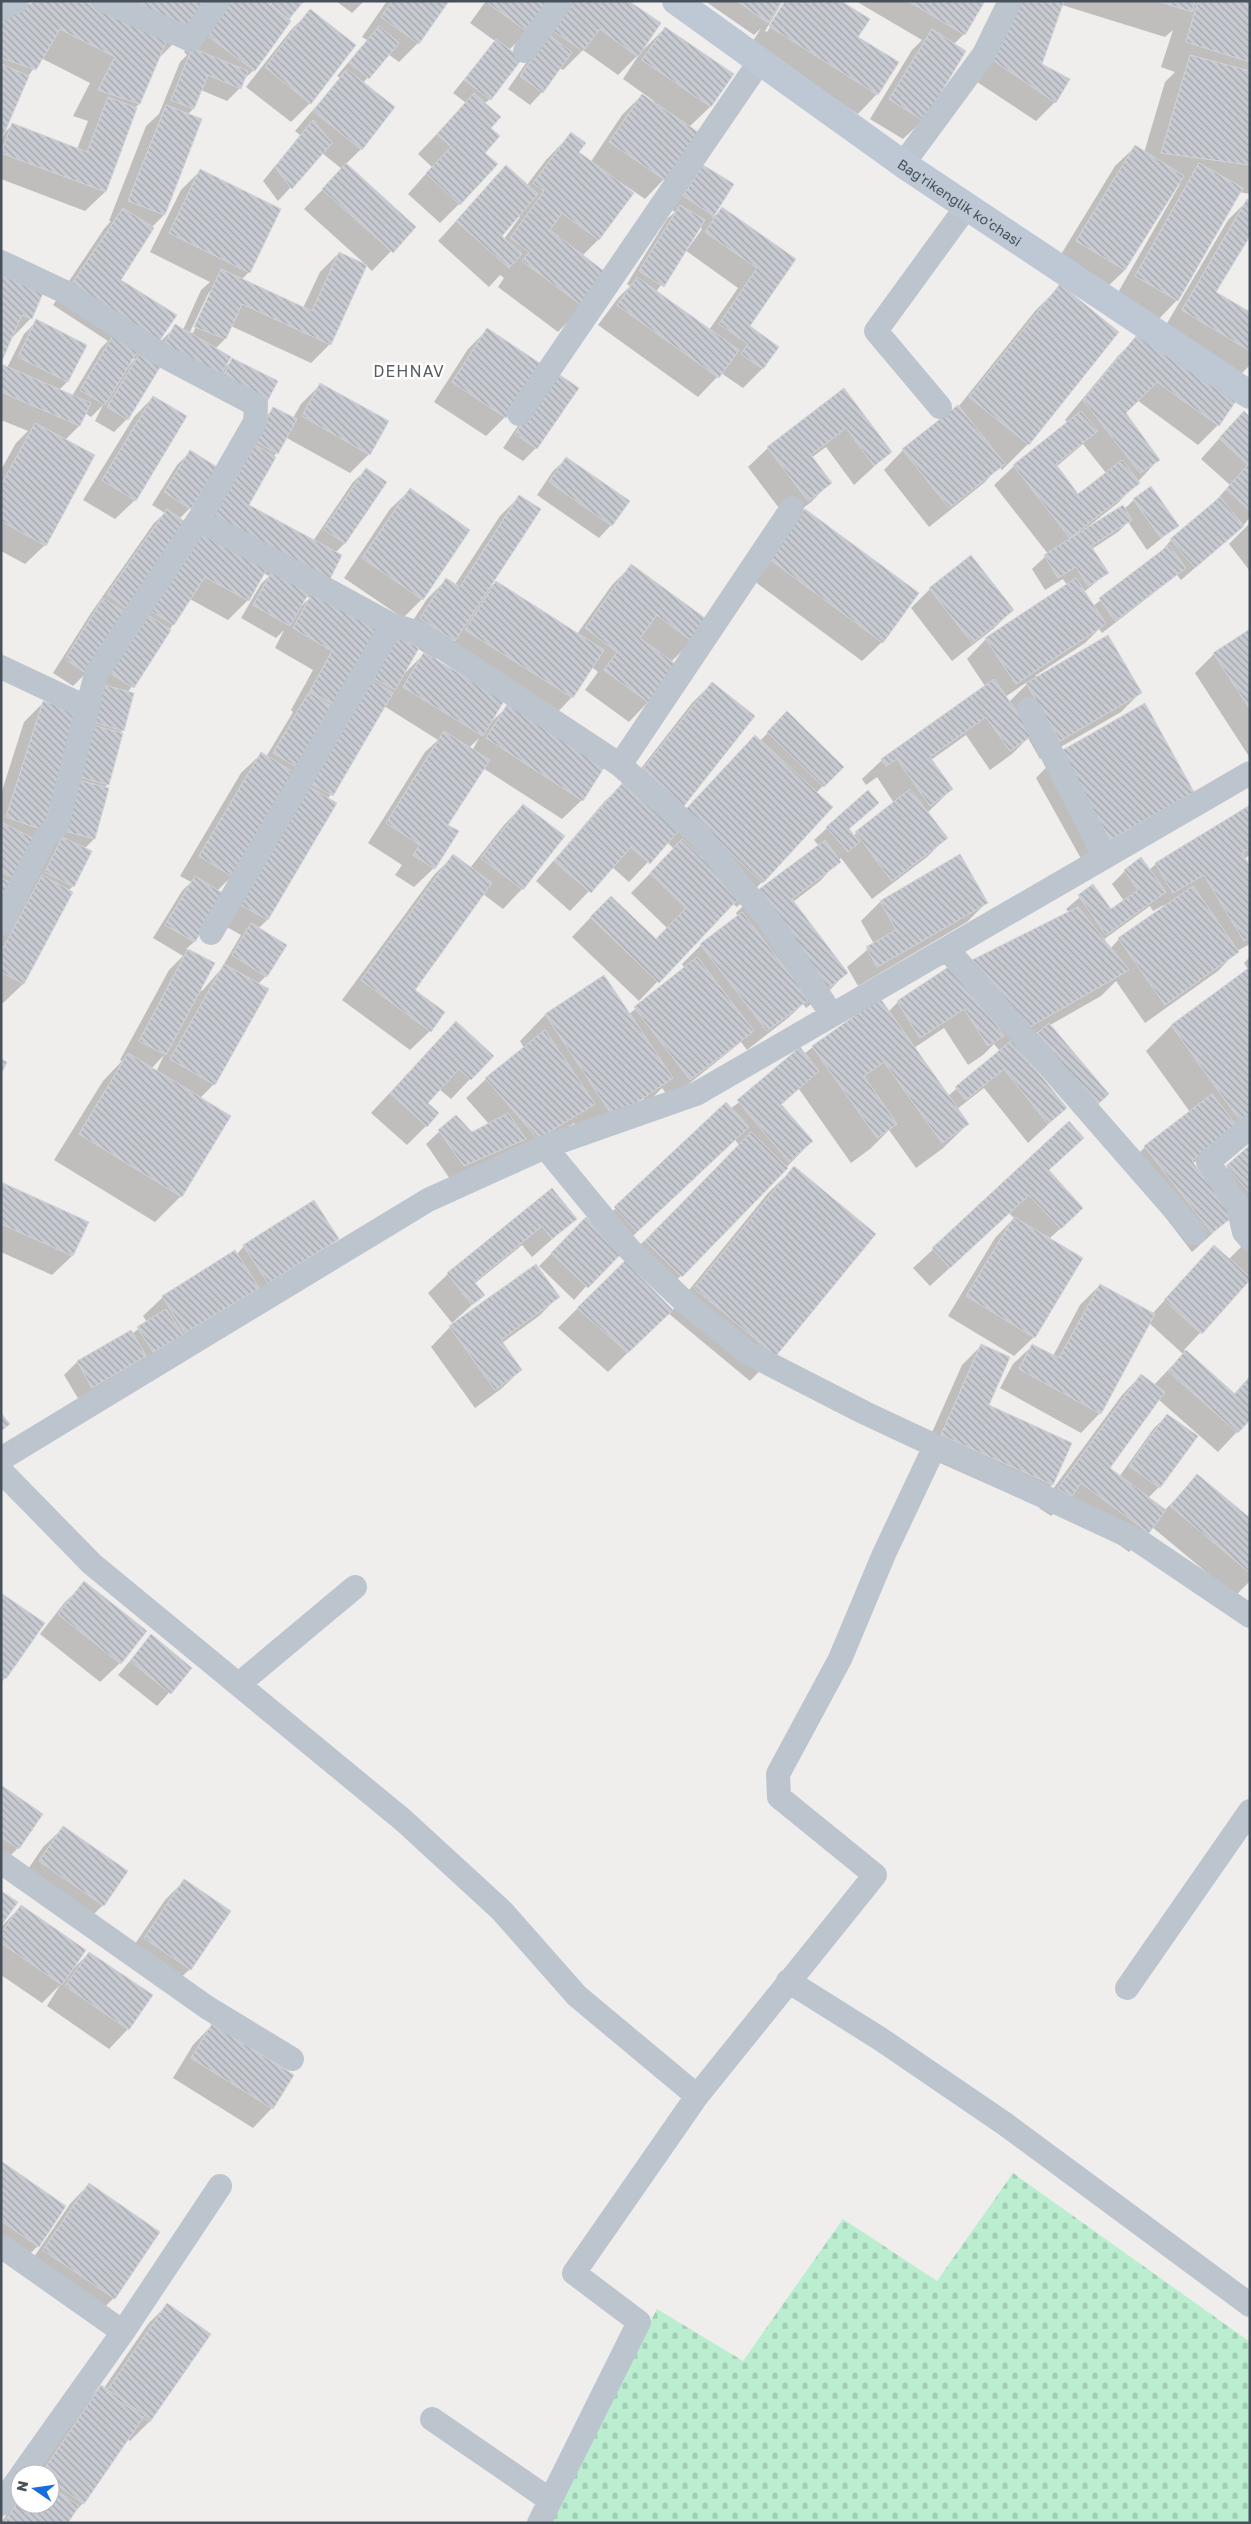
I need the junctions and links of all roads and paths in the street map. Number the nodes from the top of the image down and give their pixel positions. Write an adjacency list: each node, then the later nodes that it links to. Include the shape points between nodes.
1 (18, 1): 7 (street)
2 (105, 1): 3 (street, via 191,40)
3 (218, 1)
4 (561, 1): 8 (street)
5 (676, 1): 9 (main road, Bag'rikenglik ko'chasi)
6 (1010, 1): 10 (street, via 984,54)
7 (1, 9)
8 (525, 51)
9 (760, 61): 10 (main road, Bag'rikenglik ko'chasi); 15 (street)
10 (903, 164): 11 (main road, Bag'rikenglik ko'chasi)
11 (967, 206): 13 (main road, Bag'rikenglik ko'chasi); 14 (street, via 876,331)
12 (1, 262): 17 (street, via 63,291 167,358 256,405 255,422)
13 (1250, 395)
14 (940, 407)
15 (519, 414)
16 (792, 508): 22 (street)
17 (199, 520): 18 (street); 20 (street, via 96,674)
18 (392, 624): 22 (street, via 420,633); 26 (street)
19 (1, 667): 20 (street)
20 (88, 708): 25 (street, via 57,825 45,839)
21 (1029, 709): 24 (street)
22 (620, 765): 28 (street, via 699,835 771,923)
23 (1250, 773): 24 (street)
24 (1105, 857): 27 (street)
25 (1, 924)
26 (210, 933)
27 (947, 949): 28 (street); 31 (street)
28 (832, 1015): 30 (street, via 696,1094)
29 (1250, 1127): 32 (street, via 1208,1162 1238,1206 1244,1232)
30 (545, 1147): 33 (street, via 629,1249 687,1304 748,1353); 34 (street, via 428,1200)
31 (1195, 1233)
32 (1250, 1240)
33 (935, 1446): 37 (street, via 1139,1541); 41 (street, via 840,1658 778,1774 779,1798 874,1876)
34 (1, 1459)
35 (1, 1471): 38 (street, via 92,1564)
36 (355, 1587): 38 (street)
37 (1249, 1614)
38 (239, 1684): 44 (street, via 403,1820 502,1911 577,1996)
39 (1250, 1810): 42 (street)
40 (1, 1862): 43 (street, via 208,2008)
41 (788, 1981): 44 (street); 47 (street, via 1005,2124)
42 (1127, 1988)
43 (292, 2060)
44 (697, 2096): 52 (street, via 574,2272 639,2322)
45 (220, 2186): 48 (street)
46 (1, 2246): 48 (street)
47 (1250, 2305)
48 (123, 2332): 50 (street)
49 (432, 2419): 52 (street)
50 (29, 2464)
51 (10, 2491): 53 (street)
52 (550, 2500): 54 (street)
53 (1, 2504)
54 (539, 2523)

